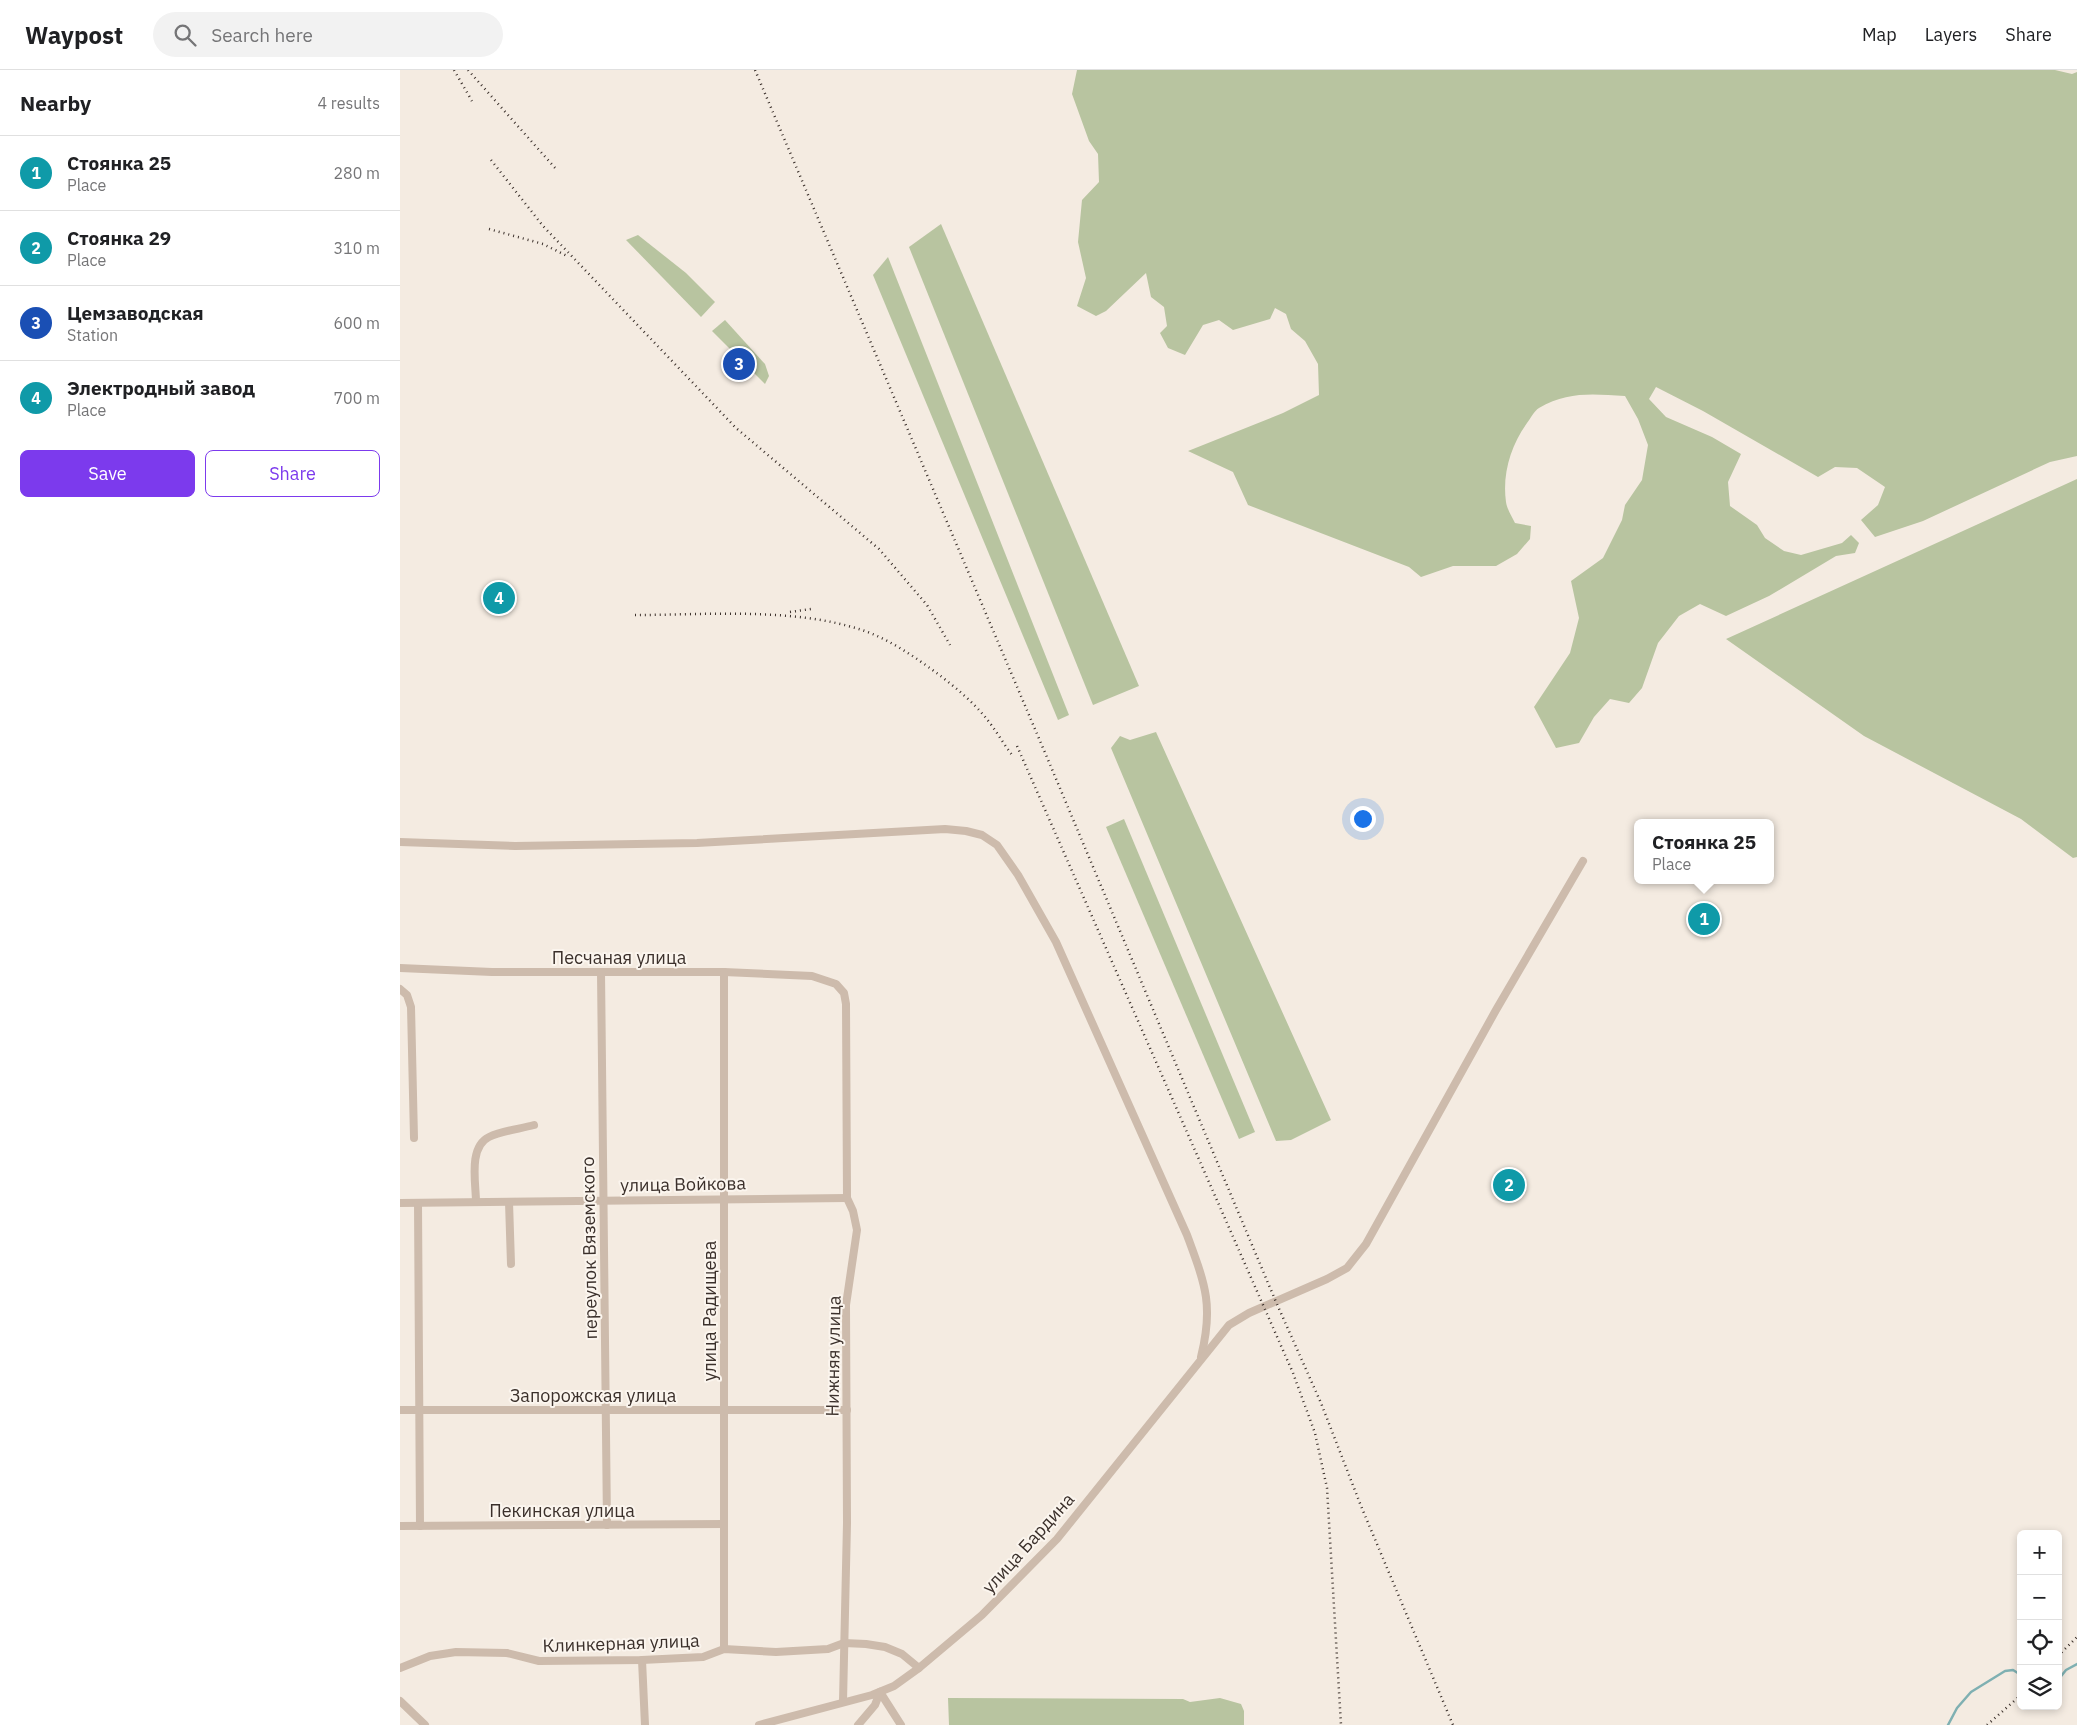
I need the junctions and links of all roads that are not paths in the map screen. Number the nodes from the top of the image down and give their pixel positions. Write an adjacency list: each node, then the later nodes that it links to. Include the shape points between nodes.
1 (400, 842): 18 (street, via 515,846 697,843 945,829 982,835 998,844 1056,942 1187,1235 1208,1302 1207,1333)
2 (1583, 861): 18 (street, улица Бардина, via 1366,1244 1347,1268 1229,1325)
3 (400, 968): 4 (street, Песчаная улица)
4 (601, 972): 5 (street, Песчаная улица); 12 (street, переулок Вяземского)
5 (724, 972): 6 (street, Песчаная улица, via 812,976); 11 (street, улица Радищева)
6 (836, 984): 10 (street, Нижняя улица, via 844,993 846,1004)
7 (400, 989): 9 (street, via 407,995 411,1007)
8 (534, 1124): 13 (street, via 488,1137 480,1144 476,1152)
9 (414, 1138)
10 (847, 1198): 11 (street, улица Войкова); 23 (street, Нижняя улица, via 857,1230 846,1305)
11 (725, 1199): 12 (street, улица Войкова); 22 (street, улица Радищева)
12 (604, 1200): 14 (street, улица Войкова); 21 (street, переулок Вяземского)
13 (476, 1202): 14 (street, улица Войкова); 16 (street, улица Войкова)
14 (509, 1202): 17 (street)
15 (400, 1203): 16 (street, улица Войкова)
16 (418, 1203): 20 (street)
17 (511, 1264)
18 (1200, 1359): 32 (street, улица Бардина, via 1057,1539 982,1615)
19 (400, 1410): 20 (street, Запорожская улица)
20 (419, 1410): 21 (street, Запорожская улица); 27 (street)
21 (606, 1410): 22 (street, Запорожская улица); 25 (street, переулок Вяземского)
22 (724, 1410): 23 (street, Запорожская улица); 24 (street, улица Радищева)
23 (847, 1410): 28 (street, Нижняя улица)
24 (724, 1524): 25 (street, Пекинская улица); 29 (street, улица Радищева)
25 (607, 1525): 27 (street, Пекинская улица)
26 (400, 1526): 27 (street, Пекинская улица)
27 (420, 1526)
28 (844, 1643): 29 (street, Клинкерная улица, via 828,1649 776,1652); 32 (street, Клинкерная улица, via 885,1647 902,1654); 35 (street, Нижняя улица)
29 (724, 1649): 30 (street, Клинкерная улица, via 703,1657)
30 (642, 1660): 31 (street, Клинкерная улица, via 538,1661 507,1653 456,1652 430,1656); 37 (street)
31 (400, 1668)
32 (919, 1668): 33 (street, улица Бардина)
33 (880, 1692): 35 (street, улица Бардина); 39 (street, via 875,1705); 40 (street)
34 (400, 1700): 36 (street)
35 (843, 1702): 38 (street, улица Бардина)
36 (425, 1725)
37 (644, 1725)
38 (759, 1725)
39 (858, 1725)
40 (901, 1725)

